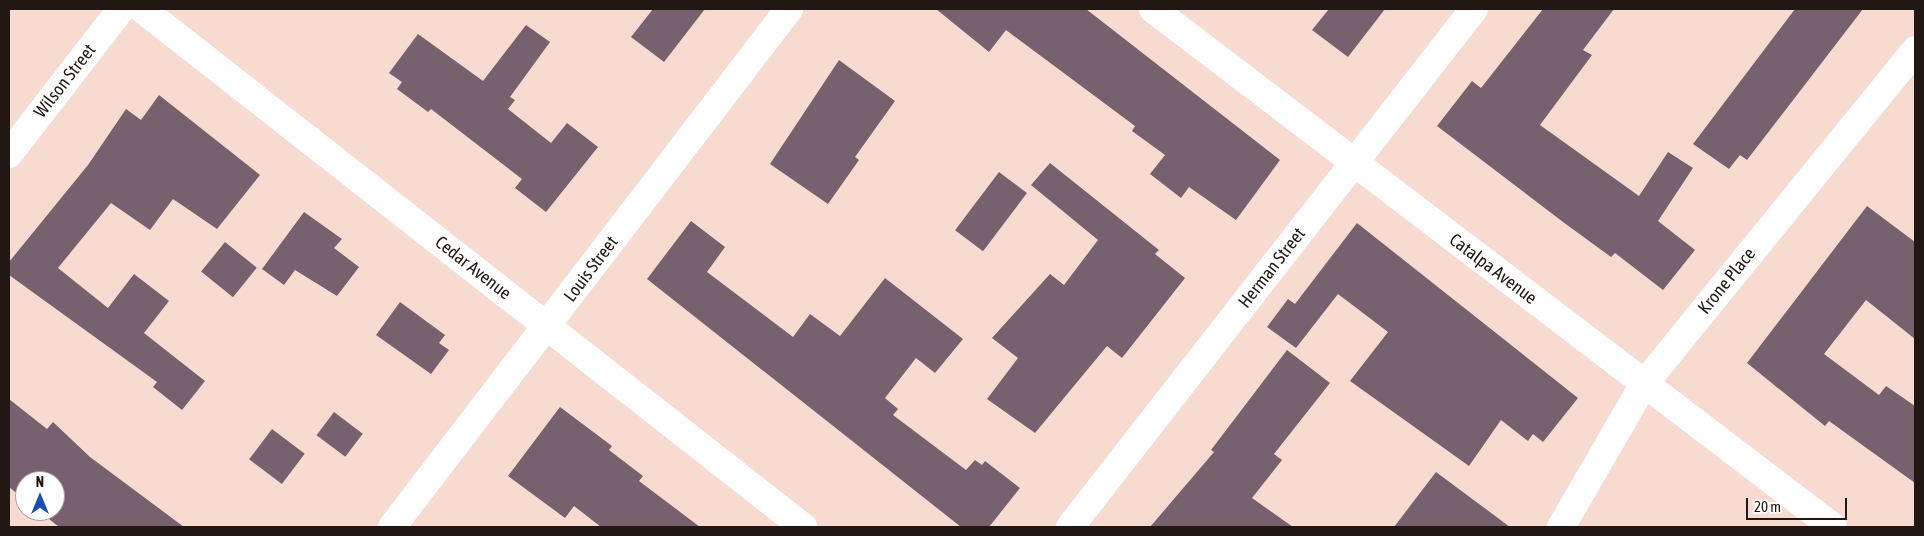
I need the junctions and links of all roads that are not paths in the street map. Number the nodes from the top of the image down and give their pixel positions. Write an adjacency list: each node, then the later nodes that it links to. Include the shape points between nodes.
1 (122, 9): 7 (street, Wilson Street)
2 (142, 9): 9 (street, Cedar Avenue)
3 (789, 9): 9 (street, Louis Street)
4 (1153, 9): 8 (street, Catalpa Avenue)
5 (1474, 9): 8 (street, Herman Street)
6 (1915, 50): 10 (street, Krone Place)
7 (9, 154)
8 (1353, 164): 10 (street, Catalpa Avenue); 13 (street, Herman Street)
9 (547, 326): 11 (street, Louis Street); 12 (street, Cedar Avenue)
10 (1644, 384): 14 (street, Krone Place); 15 (street, Catalpa Avenue)
11 (392, 527)
12 (803, 527)
13 (1070, 527)
14 (1561, 527)
15 (1834, 527)

